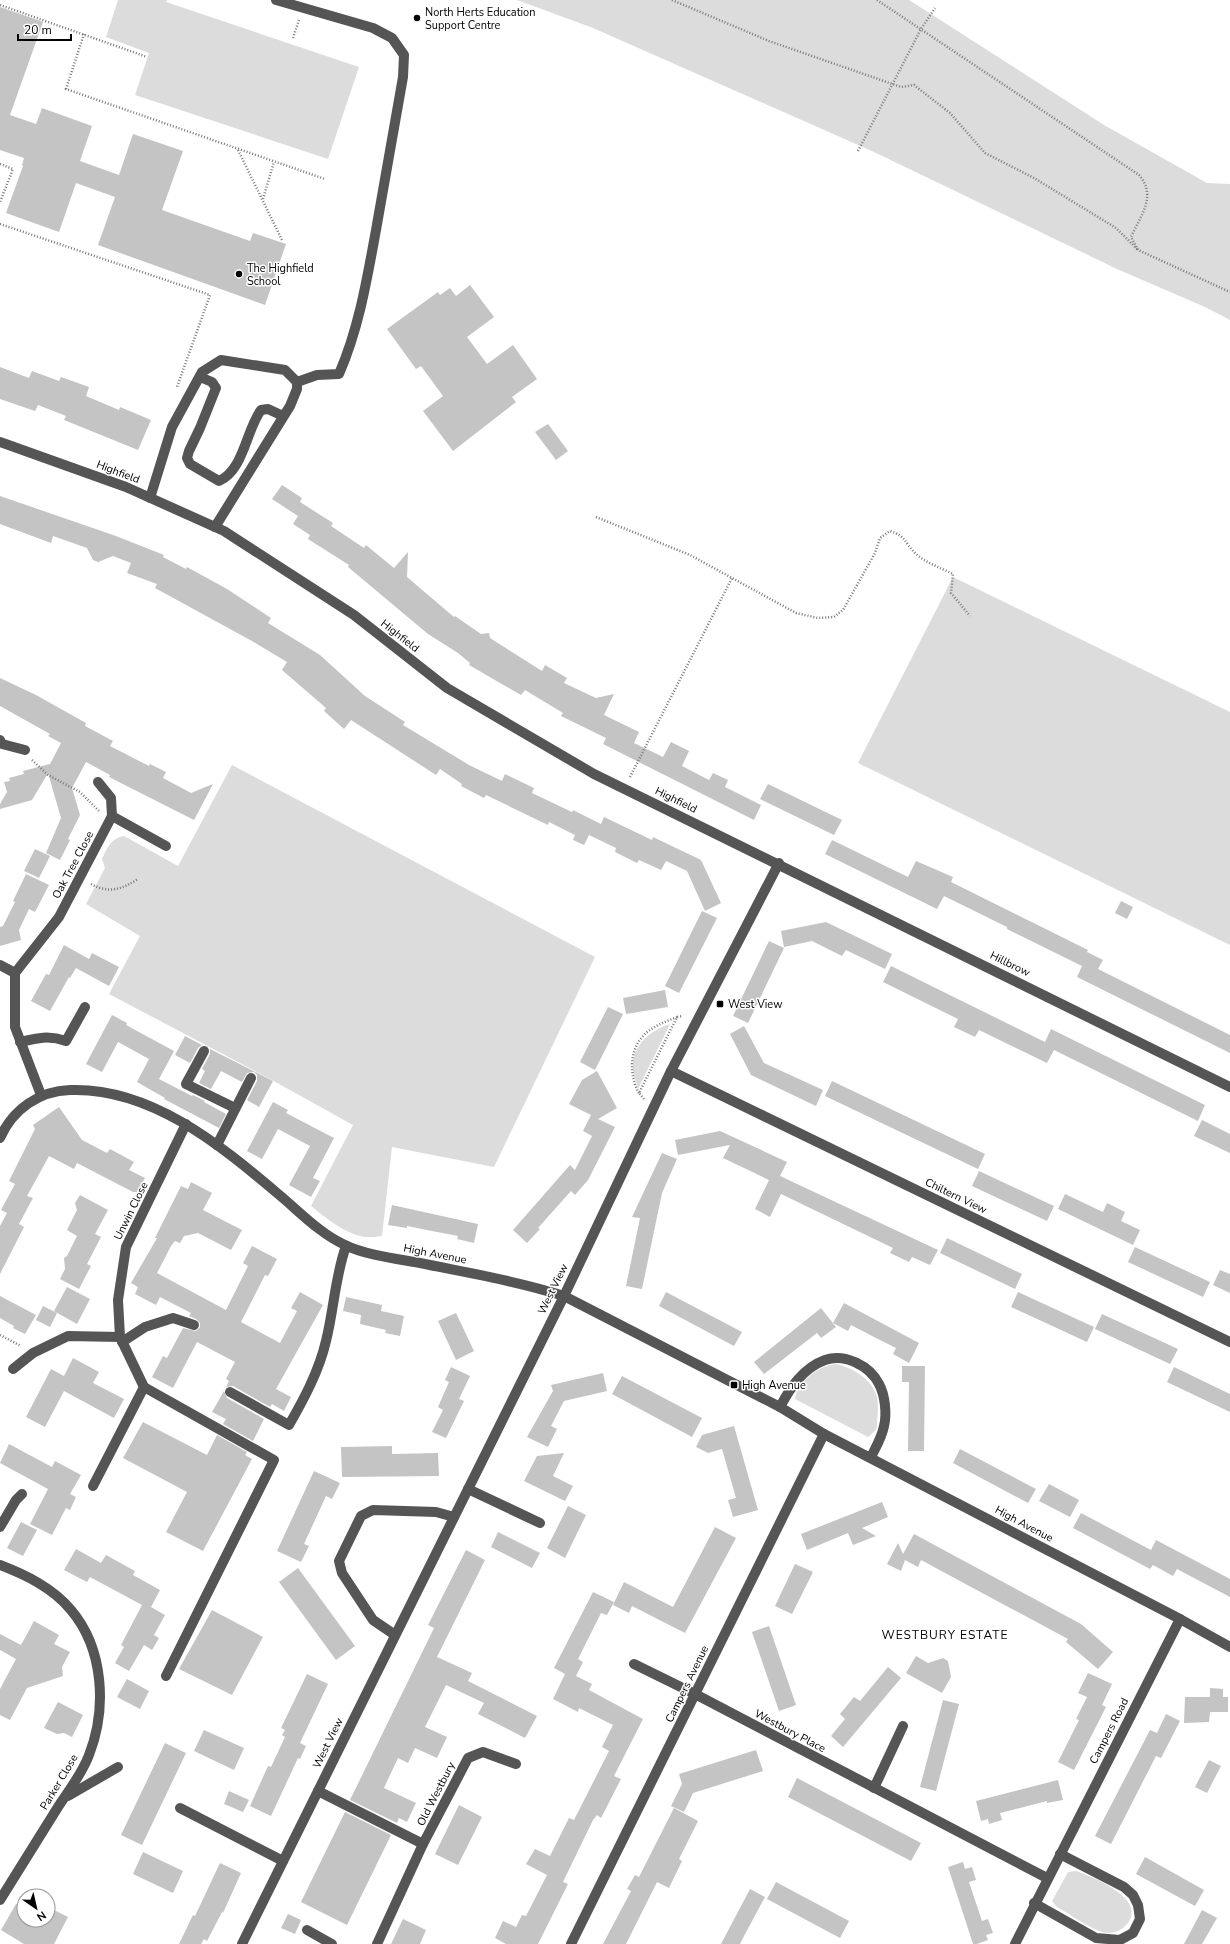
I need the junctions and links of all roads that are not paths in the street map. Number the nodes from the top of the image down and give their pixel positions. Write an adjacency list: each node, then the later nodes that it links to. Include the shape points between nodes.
1 (276, 0): 3 (street, via 373,28 392,38 404,55 403,77 368,275 347,355 339,374 317,375)
2 (200, 376): 3 (street, via 221,360 285,370); 4 (street, via 212,382 216,388 187,458 190,464 219,481 226,478 244,450 261,410 268,409); 6 (street, via 172,427)
3 (297, 382): 4 (street, via 292,400)
4 (283, 416): 7 (street)
5 (0, 442): 6 (street, Highfield)
6 (150, 498): 7 (street, Highfield)
7 (216, 527): 13 (street, Highfield, via 354,615 447,688 594,774)
8 (1, 744): 9 (street)
9 (25, 750)
10 (98, 782): 11 (street, via 111,798)
11 (112, 816): 12 (street); 15 (street, Oak Tree Close, via 59,917)
12 (166, 846)
13 (779, 863): 19 (street, West View); 21 (street, Hillbrow)
14 (0, 965): 15 (street)
15 (15, 973): 17 (street, via 15,1027)
16 (85, 1007): 17 (street, via 66,1041 44,1036)
17 (20, 1042): 22 (street)
18 (204, 1051): 23 (street, via 186,1084)
19 (671, 1071): 28 (street, West View); 31 (street, Chiltern View)
20 (251, 1078): 23 (street)
21 (1230, 1087)
22 (41, 1095): 24 (street, High Avenue, via 56,1090 80,1089 100,1092 141,1102); 25 (street, High Avenue, via 14,1115)
23 (235, 1108): 26 (street)
24 (186, 1124): 26 (street, High Avenue); 30 (street, Unwin Close, via 126,1247 118,1300)
25 (0, 1138)
26 (217, 1145): 27 (street, High Avenue, via 314,1225)
27 (346, 1246): 28 (street, High Avenue, via 385,1257 527,1284); 34 (street, via 337,1275 332,1315 325,1343 305,1396 289,1425)
28 (564, 1296): 35 (street, High Avenue); 39 (street, West View)
29 (194, 1325): 30 (street, via 173,1318 145,1327)
30 (121, 1340): 32 (street, via 68,1336 32,1353); 33 (street, Unwin Close)
31 (1230, 1342)
32 (13, 1369)
33 (144, 1387): 38 (street); 49 (street, via 274,1460)
34 (230, 1392)
35 (780, 1407): 36 (street, High Avenue); 37 (street, via 789,1389 804,1373 825,1360 839,1358 854,1361 868,1371 879,1384 884,1397 884,1425)
36 (824, 1434): 37 (street, High Avenue); 50 (street, Campers Avenue)
37 (871, 1457): 45 (street, High Avenue)
38 (93, 1486)
39 (468, 1489): 41 (street, West View); 42 (street)
40 (22, 1494): 43 (street)
41 (454, 1517): 46 (street, West View); 46 (street, via 436,1512 372,1510 358,1522 340,1560 342,1573 373,1620)
42 (540, 1523)
43 (0, 1527)
44 (0, 1565): 56 (street, Parker Close, via 37,1581 71,1610 89,1641 96,1663 100,1709 96,1735 79,1776)
45 (1180, 1619): 47 (street, High Avenue); 59 (street, Campers Road)
46 (395, 1635): 55 (street, West View)
47 (1230, 1647)
48 (634, 1664): 50 (street, Westbury Place)
49 (166, 1676)
50 (695, 1694): 54 (street, Westbury Place); 68 (street, Campers Avenue)
51 (903, 1726): 54 (street)
52 (516, 1764): 58 (street, Old Westbury, via 483,1752 468,1758)
53 (118, 1767): 56 (street)
54 (874, 1788): 61 (street, Westbury Place)
55 (318, 1791): 58 (street, Old Westbury); 60 (street, West View)
56 (64, 1798): 62 (street, Parker Close)
57 (180, 1808): 60 (street)
58 (423, 1844): 67 (street, Old Westbury)
59 (1060, 1854): 61 (street, Campers Road); 63 (street, via 1124,1887 1133,1895 1140,1919 1133,1934 1120,1940 1096,1938)
60 (283, 1861): 65 (street, West View)
61 (1046, 1878): 63 (street, Campers Road)
62 (0, 1900)
63 (1034, 1903): 69 (street, Campers Road)
64 (307, 1930): 66 (street)
65 (242, 1944)
66 (332, 1944)
67 (377, 1944)
68 (571, 1944)
69 (1015, 1944)

